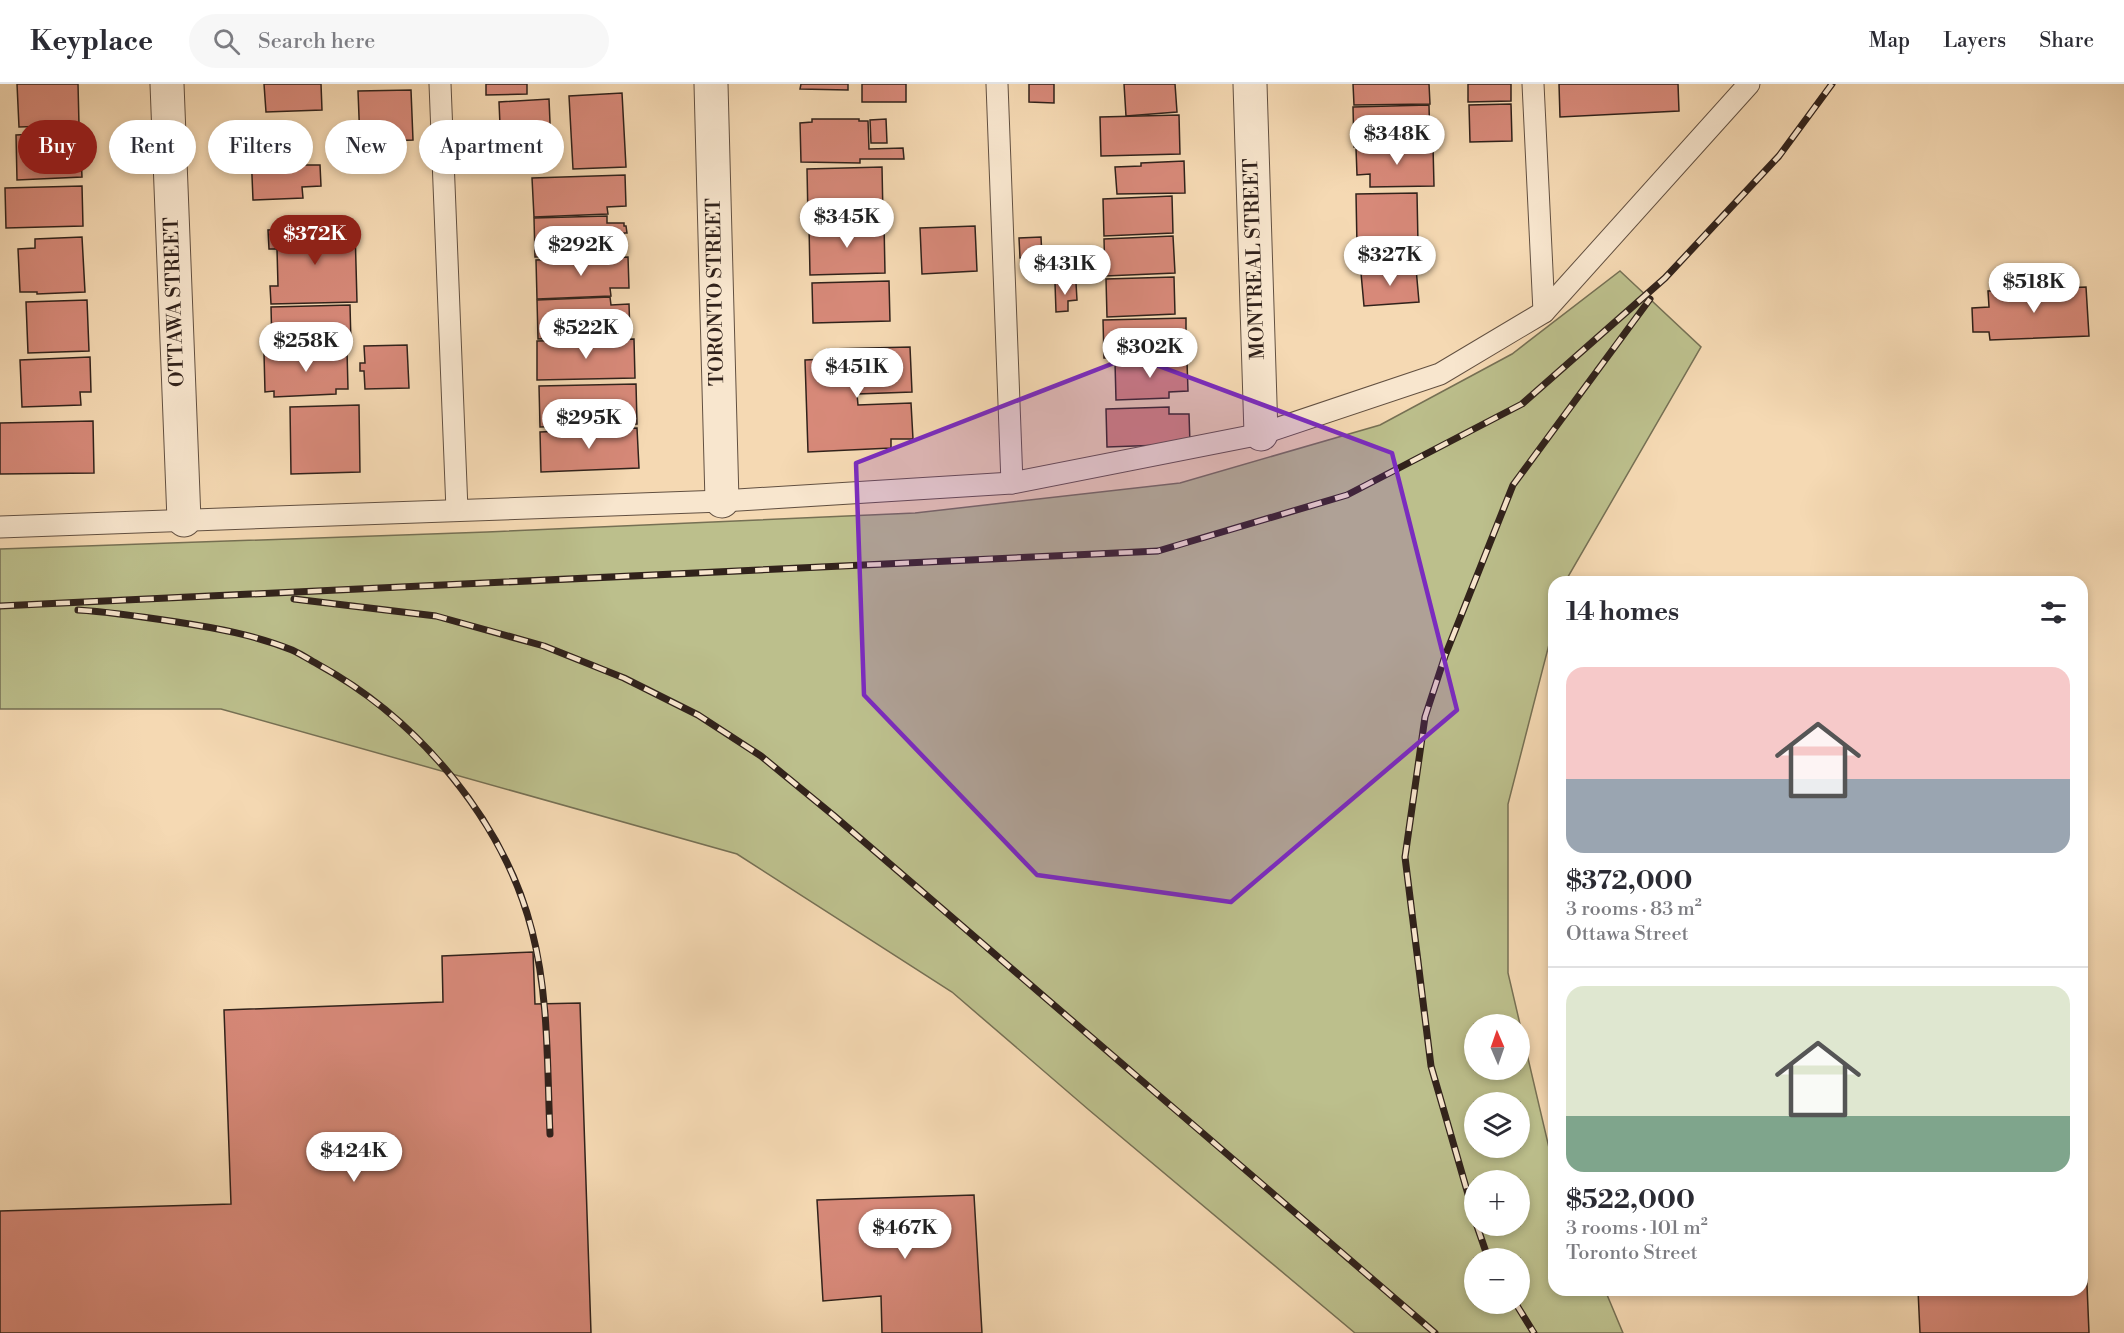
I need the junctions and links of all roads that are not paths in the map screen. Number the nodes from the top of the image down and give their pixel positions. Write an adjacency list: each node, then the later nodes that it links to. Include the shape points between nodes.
1 (167, 84): 13 (street, OTTAWA STREET)
2 (440, 84): 12 (lane)
3 (711, 84): 11 (street, TORONTO STREET)
4 (997, 84): 10 (lane)
5 (1250, 84): 9 (street, MONTREAL STREET)
6 (1533, 84): 8 (lane)
7 (1749, 84): 8 (lane)
8 (1544, 312): 9 (lane, via 1440,374)
9 (1261, 434): 10 (lane)
10 (1012, 483): 11 (lane)
11 (722, 501): 12 (lane)
12 (457, 510): 13 (lane)
13 (184, 520): 14 (lane)
14 (0, 527)

